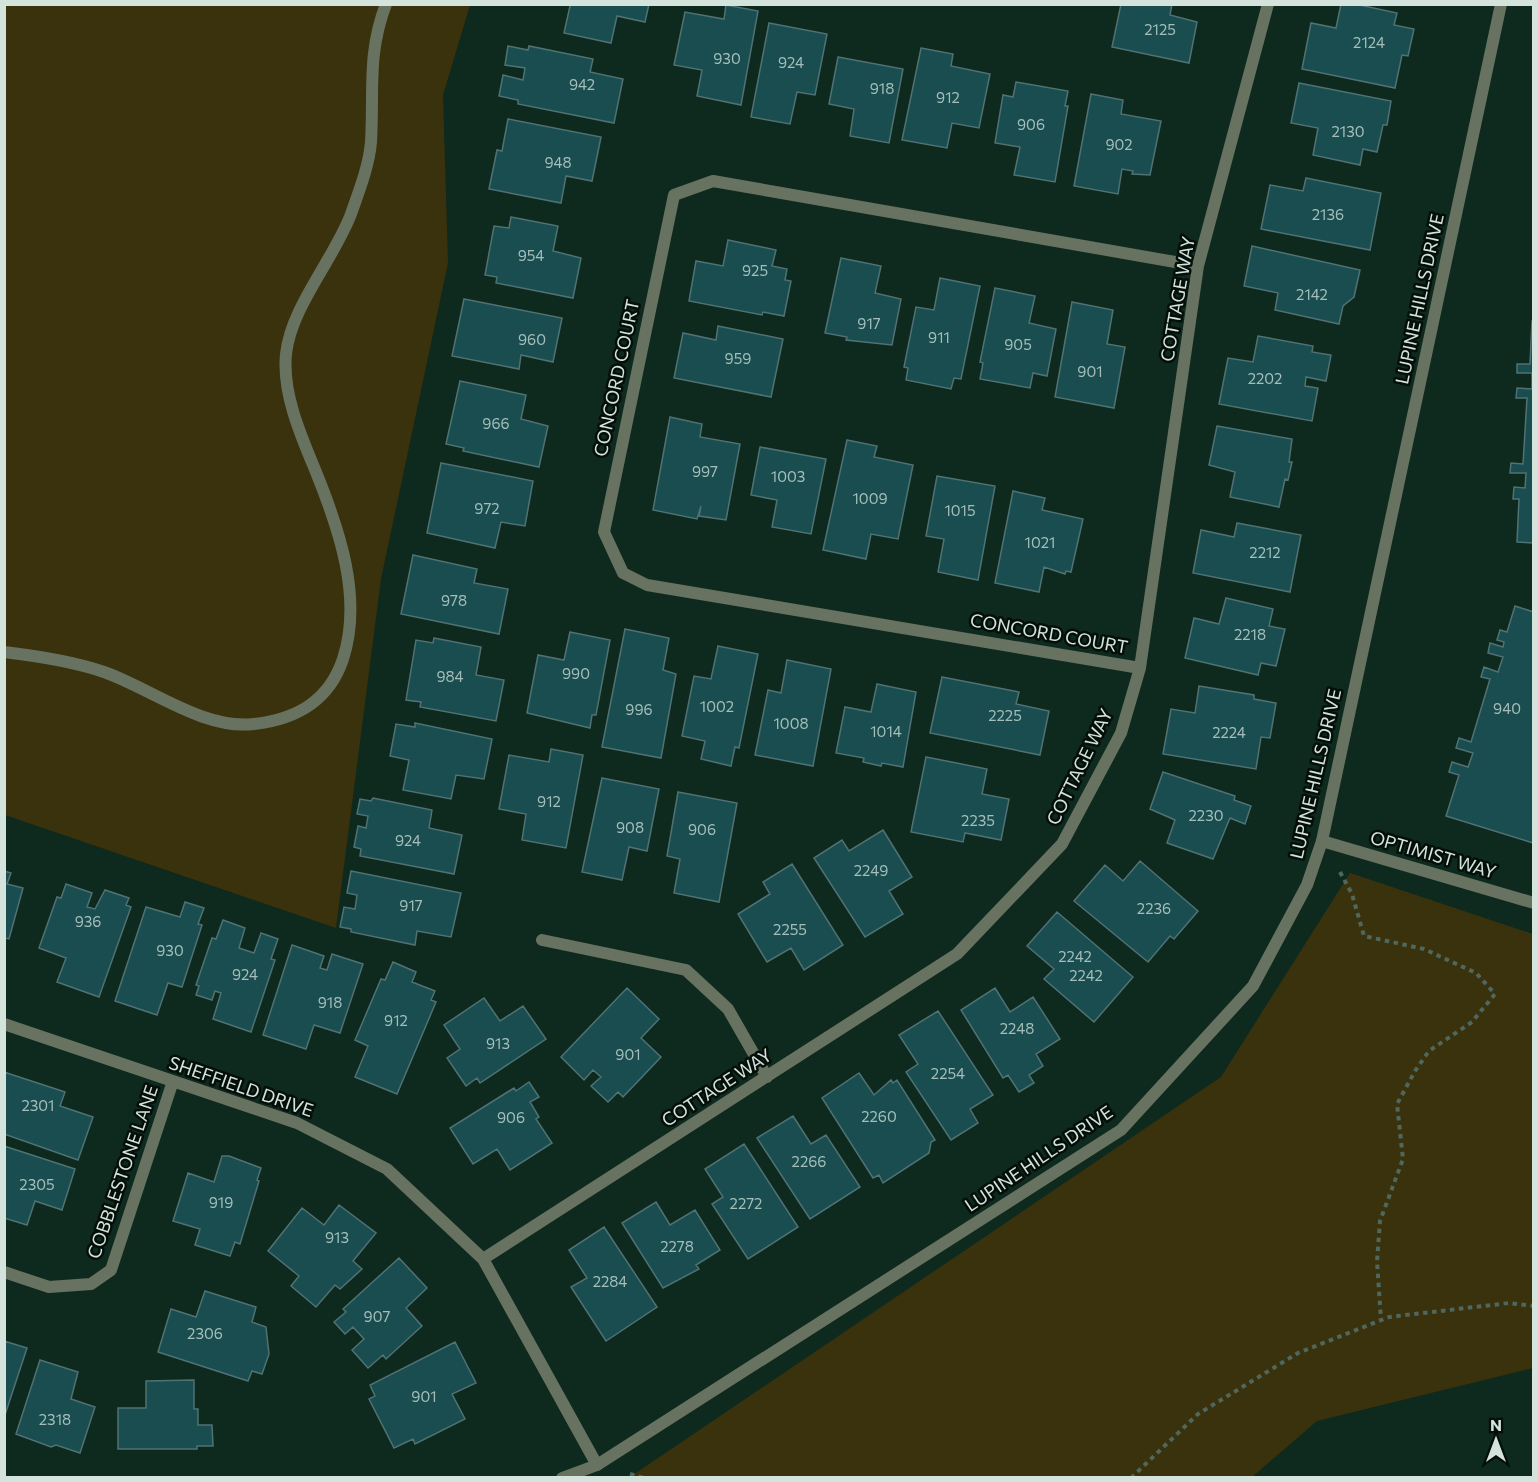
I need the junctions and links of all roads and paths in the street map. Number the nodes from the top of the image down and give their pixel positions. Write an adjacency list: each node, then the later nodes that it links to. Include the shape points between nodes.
1 (386, 4): 5 (street, via 372,52 370,144 364,175 337,246 290,332 286,356 296,420 330,511 349,583 348,644 327,692 310,706 281,718 252,724 228,722 179,709 106,673 52,658)
2 (1268, 4): 4 (street, COTTAGE WAY)
3 (1501, 4): 7 (street, LUPINE HILLS DRIVE)
4 (1198, 266): 6 (street, COTTAGE WAY); 6 (street, CONCORD COURT, via 713,181 674,195 604,532 624,573 647,585)
5 (4, 652)
6 (1140, 668): 11 (street, COTTAGE WAY, via 1121,733 1062,844 957,954)
7 (1322, 841): 8 (street, OPTIMIST WAY); 16 (path, via 1353,894 1364,936 1424,949 1476,973 1495,994 1472,1022 1429,1051 1397,1104 1403,1159 1380,1221 1377,1261); 17 (street, LUPINE HILLS DRIVE, via 1307,885 1253,986 1121,1130)
8 (1533, 903)
9 (542, 940): 11 (street, via 686,970 728,1010)
10 (4, 1024): 12 (street, SHEFFIELD DRIVE)
11 (767, 1077): 13 (street, COTTAGE WAY)
12 (173, 1082): 13 (street, SHEFFIELD DRIVE, via 297,1123 387,1169); 14 (street, COBBLESTONE LANE, via 111,1270 92,1284 49,1287)
13 (483, 1259): 17 (street, SHEFFIELD DRIVE)
14 (4, 1272)
15 (1533, 1306): 16 (path, via 1509,1303)
16 (1381, 1320): 19 (path, via 1298,1353 1198,1414)
17 (597, 1465): 18 (street, LUPINE HILLS DRIVE)
18 (562, 1478)
19 (1131, 1478)

